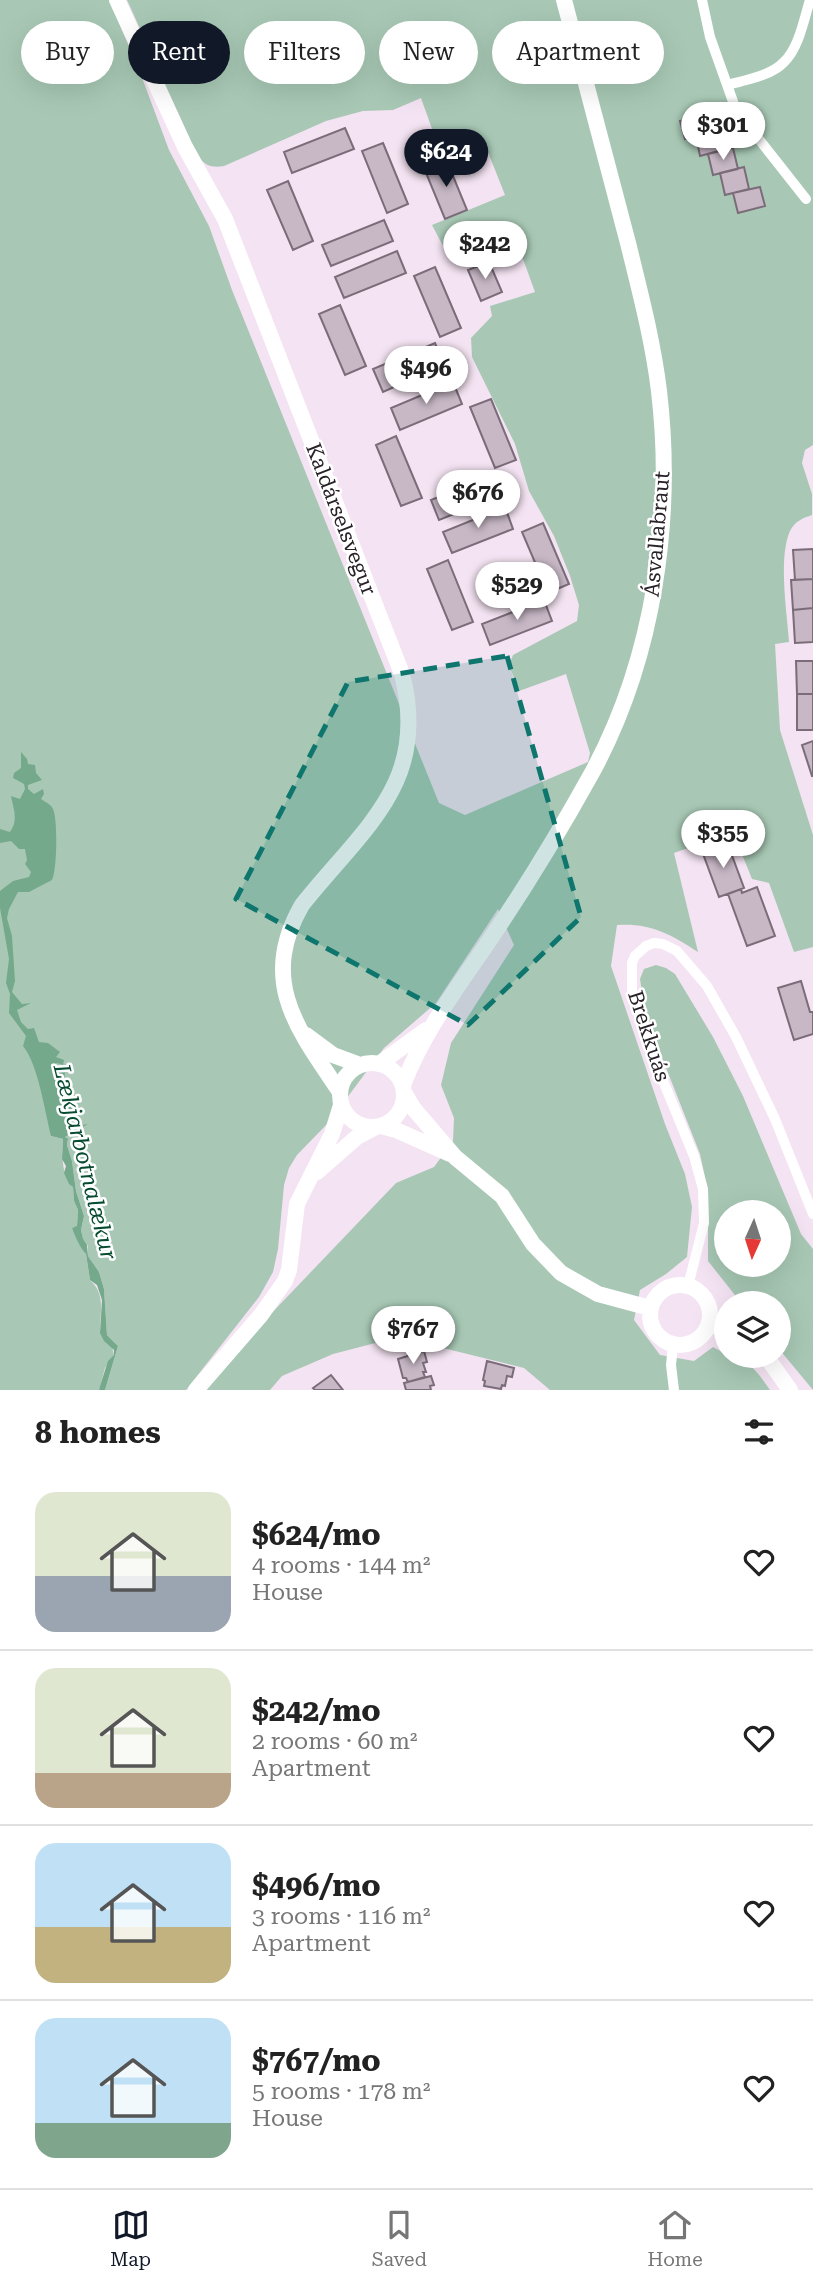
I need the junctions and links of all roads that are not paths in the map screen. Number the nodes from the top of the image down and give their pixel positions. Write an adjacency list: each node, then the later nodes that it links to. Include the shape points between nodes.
1 (117, 0): 8 (main road, Kaldárselsvegur, via 176,130 225,219 402,674 408,700 409,738 399,779 372,821 302,905 286,941 284,984)
2 (564, 0): 7 (main road, Ásvallabraut, via 622,220 659,391 663,457 659,548 643,639 595,767 530,881)
3 (702, 0): 5 (street)
4 (810, 0): 5 (street, via 785,62)
5 (727, 85): 6 (street, via 736,110)
6 (806, 199)
7 (434, 1024): 9 (main road, Ásvallabraut); 11 (main road, Ásvallabraut, via 412,1062)
8 (301, 1031): 10 (main road, Kaldárselsvegur, via 333,1055); 12 (main road, Kaldárselsvegur)
9 (379, 1063): 10 (main road); 11 (main road, via 392,1069)
10 (360, 1065): 12 (main road, via 344,1079)
11 (404, 1089): 13 (main road, via 400,1112); 14 (main road, via 419,1115)
12 (341, 1099): 13 (main road, via 345,1113 358,1125); 15 (main road, via 332,1134)
13 (379, 1127): 14 (main road); 15 (main road, via 357,1138)
14 (455, 1157): 18 (main road, via 502,1196 533,1244 561,1273 598,1294)
15 (310, 1178): 23 (main road, via 297,1204 285,1281)
16 (813, 1214): 17 (street, Brekkuás, via 775,1119 707,986 677,951 663,944 646,946 632,963 632,993 703,1189 704,1223)
17 (688, 1286): 18 (main road, via 664,1289); 19 (main road, via 706,1300)
18 (650, 1308): 21 (main road, via 654,1331)
19 (709, 1324): 20 (main road); 21 (main road, via 695,1341)
20 (714, 1326)
21 (673, 1345): 24 (street)
22 (774, 1368): 25 (main road)
23 (196, 1390)
24 (674, 1390)
25 (790, 1390)

